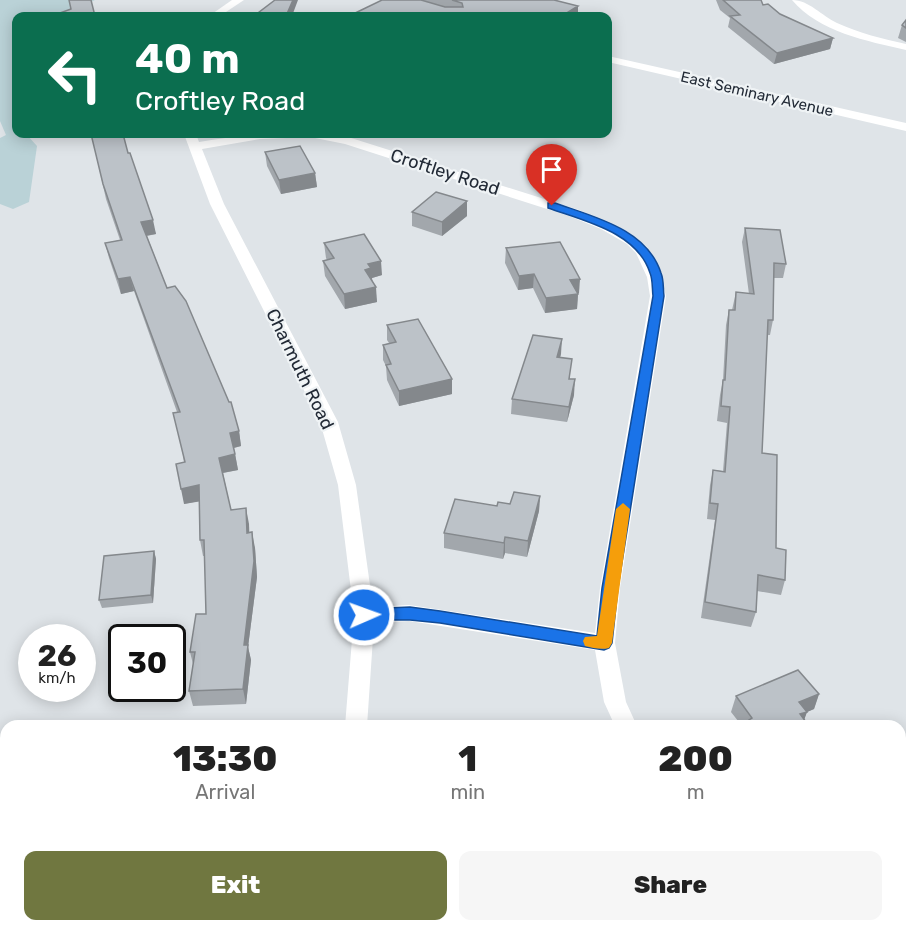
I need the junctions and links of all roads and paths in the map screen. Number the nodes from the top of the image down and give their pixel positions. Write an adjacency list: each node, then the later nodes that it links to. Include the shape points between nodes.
1 (238, 0): 3 (street)
2 (797, 0): 4 (street, via 827,22)
3 (220, 12)
4 (906, 47)
5 (612, 60): 6 (street, East Seminary Avenue)
6 (906, 127)
7 (219, 138): 9 (street, Croftley Road)
8 (334, 138): 11 (street, Croftley Road, via 574,213 608,226 647,255 656,274 658,296)
9 (192, 140): 10 (street, Charmuth Road, via 217,204 329,422 347,486)
10 (364, 615): 11 (street, via 440,617); 12 (street, Charmuth Road)
11 (604, 643): 13 (street, Croftley Road, via 615,702)
12 (356, 720)
13 (623, 720)

